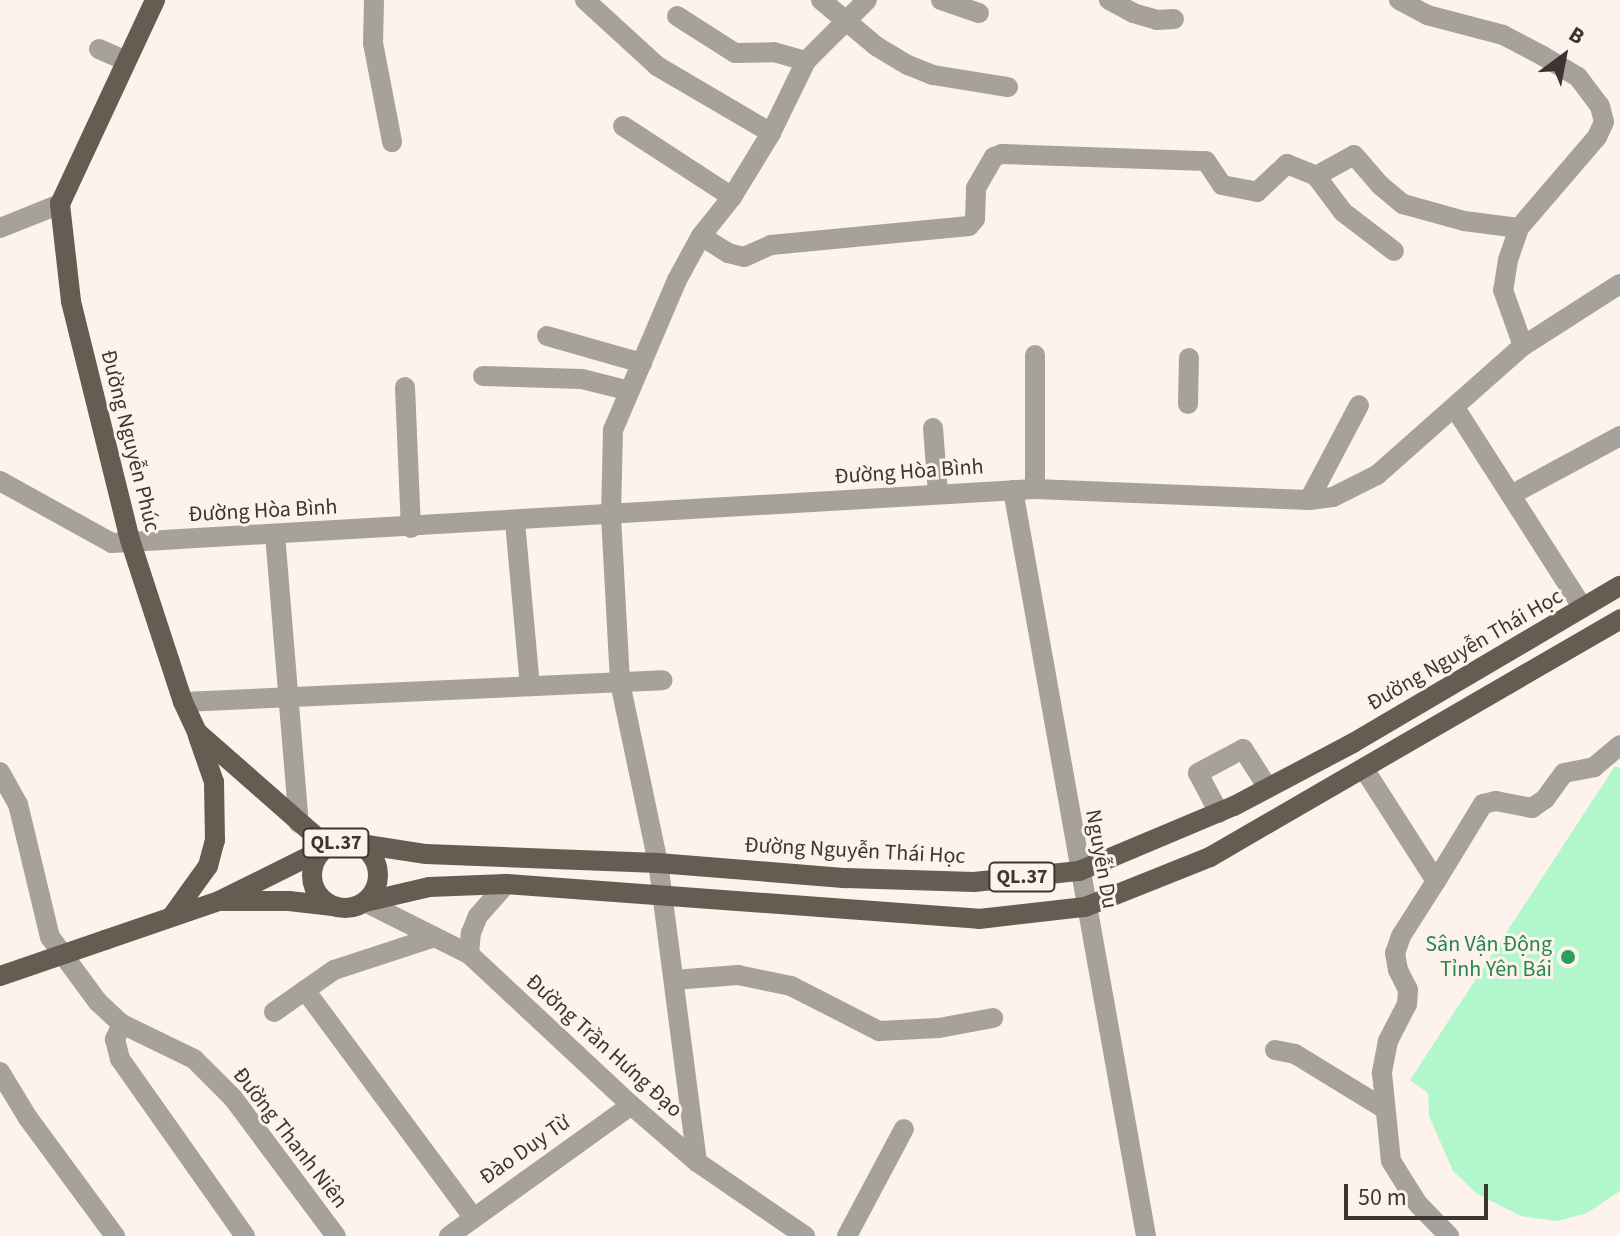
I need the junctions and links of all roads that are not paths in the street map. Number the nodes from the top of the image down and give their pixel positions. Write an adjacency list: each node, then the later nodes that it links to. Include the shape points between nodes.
1 (155, 0): 14 (main road)
2 (374, 0): 19 (street, via 373,43)
3 (585, 0): 18 (street, via 657,66)
4 (821, 0): 12 (street)
5 (867, 0): 12 (street)
6 (941, 0): 9 (street)
7 (1109, 0): 11 (street, via 1133,13)
8 (1399, 0): 24 (street, via 1427,15 1503,35 1543,56 1578,77 1600,106 1604,122 1597,137)
9 (979, 13)
10 (677, 16): 15 (street, via 735,53 774,52)
11 (1174, 19)
12 (849, 21): 15 (street); 16 (street, via 876,46 933,75)
13 (99, 49): 14 (street)
14 (124, 60): 22 (main road)
15 (806, 61): 18 (street)
16 (1008, 87)
17 (623, 126): 21 (street)
18 (771, 133): 21 (street)
19 (392, 142)
20 (1316, 176): 24 (street, via 1354,155 1403,204 1464,221); 25 (street, via 1287,164 1257,192 1222,185 1206,161 1002,154 994,157 976,188 975,219 969,226 785,243 744,257); 26 (street, via 1343,212)
21 (732, 197): 25 (street)
22 (60, 204): 23 (street); 51 (main road, Đường Nguyễn Phúc, via 71,301)
23 (0, 228)
24 (1519, 228): 29 (street, via 1503,290)
25 (701, 236): 32 (street)
26 (1394, 251)
27 (1620, 284): 29 (street, Đường Hòa Bình)
28 (547, 336): 32 (street)
29 (1523, 346): 38 (street, Đường Hòa Bình)
30 (1035, 355): 42 (street)
31 (1189, 358): 36 (street)
32 (642, 363): 35 (street)
33 (483, 376): 35 (street, via 582,379)
34 (405, 387): 49 (street)
35 (630, 391): 47 (street, via 613,430)
36 (1188, 404)
37 (1359, 405): 46 (street)
38 (1455, 408): 45 (street); 46 (street, Đường Hòa Bình, via 1377,475 1333,497)
39 (933, 428): 44 (street)
40 (1620, 436): 45 (street)
41 (0, 481): 51 (street, Đường Hòa Bình, via 112,543)
42 (1035, 489): 43 (street, Đường Hòa Bình); 46 (street, Đường Hòa Bình)
43 (1013, 490): 44 (street, Đường Hòa Bình); 70 (street, Nguyễn Du)
44 (938, 493): 47 (street, Đường Hòa Bình)
45 (1511, 495): 53 (street)
46 (1309, 500)
47 (611, 517): 48 (street, Đường Hòa Bình); 56 (street)
48 (515, 522): 49 (street, Đường Hòa Bình); 57 (street)
49 (411, 528): 50 (street, Đường Hòa Bình)
50 (275, 534): 51 (street, Đường Hòa Bình); 58 (street)
51 (130, 540): 59 (main road, Đường Nguyễn Phúc)
52 (1620, 586): 53 (main road, Đường Nguyễn Thái Học / QL.37)
53 (1583, 608): 64 (main road, Đường Nguyễn Thái Học / QL.37)
54 (1620, 619): 62 (main road, QL.37)
55 (662, 680): 56 (street)
56 (620, 682): 57 (street); 69 (street)
57 (530, 686): 58 (street)
58 (289, 697): 59 (street); 66 (street)
59 (183, 702): 60 (main road, Đường Nguyễn Phúc)
60 (197, 732): 66 (main road, Đường Nguyễn Phúc); 78 (main road, via 214,782 215,840 208,866)
61 (1620, 745): 71 (street, via 1594,767 1564,773 1532,808 1496,801 1483,804)
62 (1364, 769): 71 (street); 77 (main road, QL.37, via 1210,857)
63 (0, 772): 86 (street, Đường Thanh Niên, via 18,804 50,937 98,1002)
64 (1268, 788): 65 (main road, Đường Nguyễn Thái Học / QL.37); 65 (street, via 1243,749 1198,773)
65 (1219, 813): 70 (main road, Đường Nguyễn Thái Học / QL.37)
66 (299, 823): 68 (main road, Đường Nguyễn Phúc)
67 (354, 843): 68 (main road, QL.37); 69 (main road, Đường Nguyễn Thái Học / QL.37, via 426,854); 75 (main road, QL.37, via 371,855 379,875)
68 (328, 847): 74 (main road); 76 (main road, QL.37, via 315,863 313,883)
69 (658, 863): 70 (main road, Đường Nguyễn Thái Học / QL.37, via 974,882); 73 (street)
70 (1079, 871): 77 (street, Nguyễn Du)
71 (1436, 881): 90 (street, via 1395,953 1408,990 1407,1004 1388,1041)
72 (506, 884): 73 (main road, QL.37); 75 (main road, QL.37, via 429,887); 80 (street, via 478,916)
73 (664, 897): 77 (main road, QL.37, via 979,919); 82 (street)
74 (219, 901): 76 (main road); 78 (main road)
75 (365, 902): 76 (main road, QL.37); 79 (street, Đường Trần Hưng Đạo)
76 (333, 906)
77 (1085, 907): 100 (street, Nguyễn Du)
78 (171, 918): 81 (main road, bridge)
79 (435, 937): 80 (street, Đường Trần Hưng Đạo); 83 (street, via 334,970)
80 (469, 954): 89 (street, Đường Trần Hưng Đạo)
81 (0, 976)
82 (674, 980): 85 (street, via 738,975 791,986 879,1031); 92 (street)
83 (305, 990): 84 (street); 93 (street)
84 (274, 1012)
85 (993, 1018)
86 (122, 1024): 95 (street, via 115,1039 120,1059); 96 (street, Đường Thanh Niên, via 194,1059 233,1098)
87 (1275, 1050): 90 (street, via 1295,1054)
88 (0, 1072): 94 (street)
89 (631, 1105): 92 (street, Đường Trần Hưng Đạo); 93 (street, Đào Duy Từ)
90 (1383, 1108): 101 (street, via 1391,1161 1418,1204)
91 (904, 1129): 99 (street)
92 (697, 1162): 98 (street, Đường Trần Hưng Đạo)
93 (472, 1216): 97 (street, Đào Duy Từ)
94 (115, 1236)
95 (245, 1236)
96 (336, 1236)
97 (449, 1236)
98 (805, 1236)
99 (847, 1236)
100 (1145, 1236)
101 (1449, 1236)

